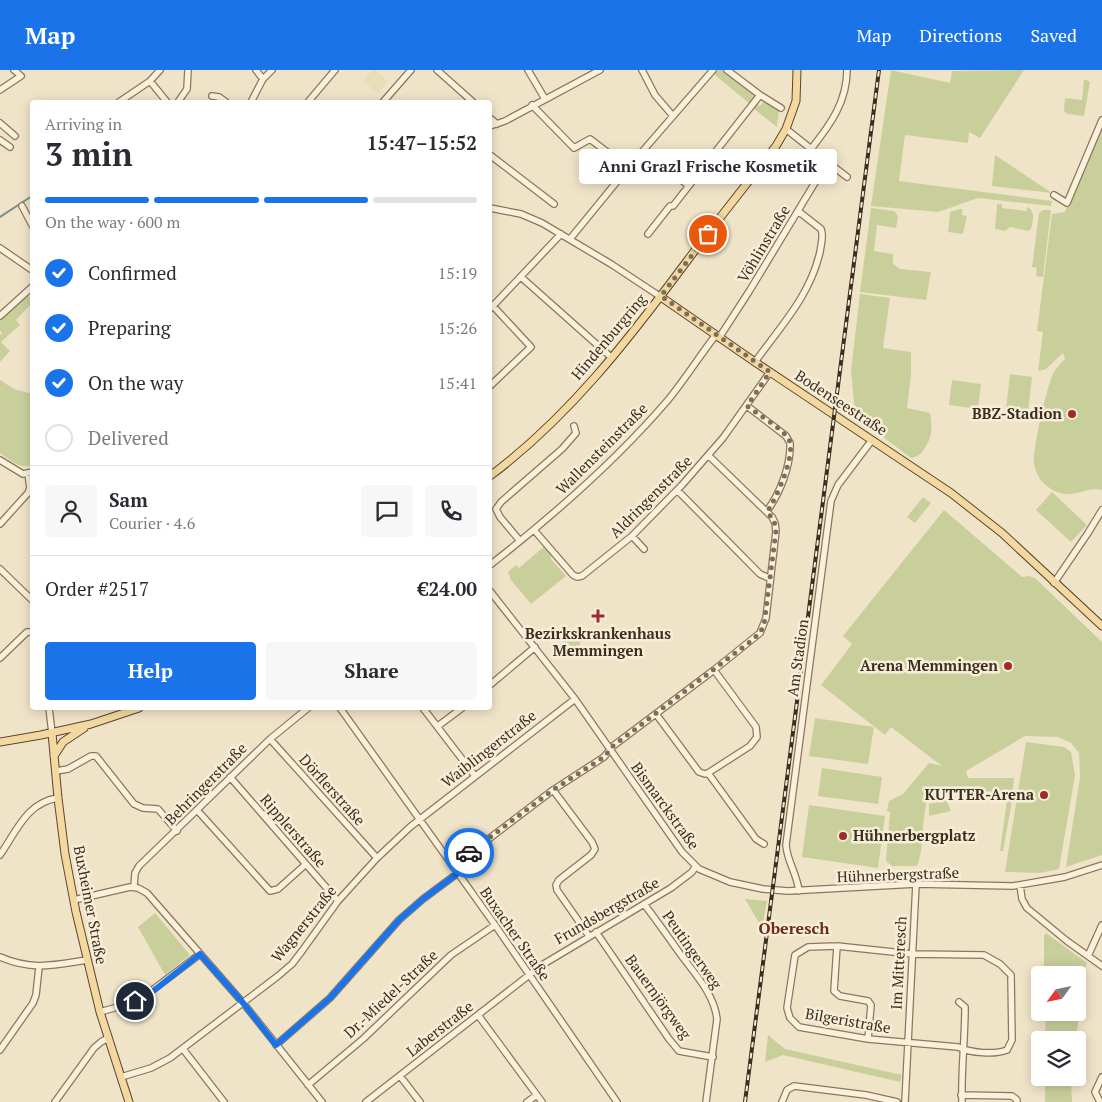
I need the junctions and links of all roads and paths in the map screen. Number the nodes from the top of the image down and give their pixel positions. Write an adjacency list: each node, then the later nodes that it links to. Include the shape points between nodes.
1 (14, 70): 18 (street, via 21,76)
2 (160, 70): 17 (street)
3 (188, 70): 24 (street, via 187,89)
4 (256, 70): 16 (street)
5 (272, 70): 16 (street)
6 (336, 70): 27 (street)
7 (411, 70): 28 (street)
8 (437, 70): 29 (street)
9 (528, 70): 21 (street)
10 (600, 70): 21 (street)
11 (642, 70): 32 (street, via 655,95)
12 (714, 70): 32 (street)
13 (727, 70): 19 (street)
14 (797, 70): 38 (main road, Hindenburgring, via 796,101)
15 (847, 70): 42 (street, via 838,112)
16 (263, 79): 26 (street)
17 (150, 81): 22 (street); 23 (street)
18 (0, 90)
19 (760, 95): 31 (street); 48 (street)
20 (212, 96): 25 (street)
21 (545, 99): 30 (street)
22 (121, 100)
23 (165, 100)
24 (179, 100)
25 (223, 100)
26 (251, 100)
27 (310, 100)
28 (385, 100)
29 (471, 100)
30 (532, 105): 36 (street); 46 (street, via 574,148 590,138)
31 (781, 108)
32 (673, 116): 43 (street)
33 (492, 120): 36 (street)
34 (1102, 120): 49 (street, via 1067,203)
35 (0, 123): 39 (street)
36 (497, 124): 37 (street)
37 (492, 125)
38 (786, 129): 42 (street); 62 (main road, Hindenburgring)
39 (14, 136)
40 (0, 140): 41 (street)
41 (10, 147)
42 (811, 149): 45 (street)
43 (643, 150): 46 (street); 48 (street)
44 (492, 157): 50 (street)
45 (825, 160): 47 (street); 53 (street, Vöhlinstraße, via 823,171)
46 (628, 168): 57 (street)
47 (847, 177)
48 (688, 185): 56 (street)
49 (1054, 195)
50 (554, 204)
51 (22, 206): 54 (street)
52 (492, 208): 55 (street, Bodenseestraße, via 525,215)
53 (798, 212): 66 (street, Vöhlinstraße); 68 (street, via 821,229 818,258 802,298)
54 (30, 221)
55 (561, 234): 57 (street, Bodenseestraße); 60 (street)
56 (648, 234)
57 (570, 239): 62 (street, Bodenseestraße)
58 (0, 248): 59 (street)
59 (30, 270)
60 (522, 277): 63 (street); 67 (street)
61 (30, 289): 65 (street)
62 (661, 296): 66 (main road, Bodenseestraße); 67 (main road, Hindenburgring)
63 (492, 306)
64 (492, 308): 70 (street, via 531,347)
65 (0, 316)
66 (717, 337): 68 (main road, Bodenseestraße); 82 (street, Wallensteinstraße, via 649,420 585,486)
67 (612, 358): 77 (main road, Hindenburgring, via 563,411)
68 (755, 362): 69 (main road, Bodenseestraße)
69 (770, 372): 71 (street, Aldringenstraße); 73 (main road, Bodenseestraße)
70 (492, 384)
71 (747, 406): 74 (street, Aldringenstraße); 80 (street, via 790,442 781,486)
72 (574, 426): 84 (street, via 576,433 562,449 496,509)
73 (872, 440): 89 (main road, Bodenseestraße, via 973,509); 133 (street, Am Stadion, via 838,485 831,502 786,845)
74 (709, 456): 78 (street, Aldringenstraße); 80 (street)
75 (0, 460): 76 (street, via 23,474)
76 (30, 473): 81 (street, via 28,493)
77 (492, 474)
78 (677, 490): 83 (street, Aldringenstraße); 88 (street, via 760,574)
79 (1102, 510): 89 (street)
80 (767, 512): 88 (street, via 776,526)
81 (0, 524)
82 (534, 530): 83 (street, Aldringenstraße, via 577,577); 84 (street, Wallensteinstraße)
83 (632, 536): 85 (street)
84 (520, 541): 86 (street, Wallensteinstraße)
85 (644, 549)
86 (492, 563)
87 (0, 569): 91 (street)
88 (770, 578): 96 (street, via 766,618 760,633)
89 (1054, 583): 92 (main road, Bodenseestraße)
90 (492, 593): 94 (street, Bismarckstraße)
91 (30, 598)
92 (1102, 626)
93 (30, 632): 95 (street)
94 (535, 647): 97 (street); 98 (street, Bismarckstraße)
95 (0, 658)
96 (714, 670): 105 (street); 114 (street, via 758,733 750,746)
97 (492, 683)
98 (575, 700): 111 (street, Bismarckstraße); 115 (street, Waiblingerstraße)
99 (49, 710): 108 (street)
100 (133, 710): 106 (main road)
101 (306, 710): 109 (street, Behringerstraße)
102 (341, 710): 120 (street, Buxacher Straße)
103 (425, 710): 107 (street)
104 (459, 710): 107 (street)
105 (656, 714): 111 (street); 114 (street, via 699,772)
106 (91, 724): 108 (main road); 112 (main road, via 72,734)
107 (438, 726): 115 (street)
108 (52, 732): 110 (main road); 112 (main road, Buxheimer Straße)
109 (270, 739): 116 (street, Behringerstraße); 124 (street, Dörflerstraße)
110 (0, 742)
111 (610, 750): 117 (street); 128 (street, Bismarckstraße)
112 (54, 756): 113 (main road, Buxheimer Straße)
113 (56, 771): 118 (main road, Buxheimer Straße); 121 (street, via 96,756 134,804 158,809)
114 (708, 773): 122 (street, via 756,839)
115 (475, 776): 120 (street, Waiblingerstraße)
116 (230, 778): 119 (street, Behringerstraße); 125 (street, Ripplerstraße)
117 (553, 790): 127 (street); 140 (street, via 595,849 556,884)
118 (58, 798): 123 (street, via 43,802 30,811); 134 (main road, Buxheimer Straße)
119 (197, 810): 121 (street, Behringerstraße); 125 (street, via 270,891 277,890)
120 (418, 819): 124 (street, Wagnerstraße); 127 (street, Buxacher Straße)
121 (177, 830): 132 (street, Behringerstraße, via 137,869)
122 (764, 844)
123 (0, 855)
124 (377, 858): 135 (street, Wagnerstraße)
125 (306, 864): 135 (street, Ripplerstraße)
126 (1102, 864): 131 (street, Hühnerbergstraße, via 1065,877)
127 (453, 866): 129 (street, Buxacher Straße)
128 (695, 867): 133 (street, Hühnerbergstraße, via 744,886); 136 (street, Frundsbergstraße, via 680,882)
129 (458, 873): 137 (street, Buxacher Straße); 157 (street, via 399,920 330,998)
130 (916, 884): 131 (street, Hühnerbergstraße); 133 (street, Hühnerbergstraße); 143 (street, Im Mitteresch)
131 (1020, 885): 144 (street, via 1027,908)
132 (134, 887): 134 (street); 142 (street, via 147,893)
133 (799, 891)
134 (74, 900): 146 (main road, Buxheimer Straße)
135 (338, 901): 151 (street, Wagnerstraße, via 292,964)
136 (644, 904): 139 (street, Frundsbergstraße); 161 (street, Peutingerweg, via 716,1009)
137 (495, 925): 149 (street, Buxacher Straße); 165 (street, Dr.-Miedel-Straße, via 451,955 363,1039)
138 (1102, 925): 144 (street)
139 (596, 932): 140 (street, Frundsbergstraße); 161 (street, Bauernjörgweg, via 679,1051)
140 (589, 936): 149 (street, Frundsbergstraße)
141 (837, 946): 143 (street, Bilgeristraße); 155 (street, via 834,991 840,996 868,1001); 155 (street, Bilgeristraße, via 808,947 795,955 787,1008 790,1018 799,1028)
142 (200, 954): 151 (street); 152 (street, via 147,995)
143 (912, 954): 156 (street, Im Mitteresch); 159 (street, Bilgeristraße, via 984,955 1011,975 1012,1040 1007,1050)
144 (1088, 956): 147 (street)
145 (0, 957): 148 (street)
146 (87, 960): 148 (street); 152 (main road, Buxheimer Straße)
147 (1102, 966)
148 (39, 967): 160 (street, via 33,1002)
149 (528, 975): 153 (street, Laberstraße); 176 (street, Buxacher Straße)
150 (959, 1002): 159 (street, via 965,1007)
151 (244, 1004): 157 (street); 158 (street, Wagnerstraße)
152 (100, 1012): 154 (main road, Buxheimer Straße)
153 (478, 1015): 162 (street, Laberstraße); 166 (street)
154 (108, 1038): 163 (main road, Buxheimer Straße); 168 (street, via 97,1045)
155 (868, 1039): 156 (street, Bilgeristraße)
156 (908, 1043): 159 (street, Bilgeristraße); 180 (street, Im Mitteresch)
157 (276, 1045): 165 (street)
158 (183, 1049): 163 (street, Wagnerstraße, via 158,1065); 170 (street)
159 (963, 1049): 167 (street)
160 (0, 1050)
161 (713, 1057): 177 (street, Peutingerweg)
162 (400, 1076): 172 (street, Laberstraße); 173 (street)
163 (121, 1077): 169 (main road, Buxheimer Straße)
164 (1102, 1077): 183 (street, via 1095,1092)
165 (308, 1085): 171 (street)
166 (537, 1095): 174 (street); 175 (street)
167 (961, 1095): 181 (street); 182 (street, via 1012,1096)
168 (55, 1102)
169 (129, 1102)
170 (224, 1102)
171 (322, 1102)
172 (366, 1102)
173 (420, 1102)
174 (527, 1102)
175 (542, 1102)
176 (616, 1102)
177 (706, 1102)
178 (782, 1102): 179 (street, via 787,1090 794,1086)
179 (897, 1102)
180 (905, 1102)
181 (962, 1102)
182 (1017, 1102)
183 (1100, 1102)

